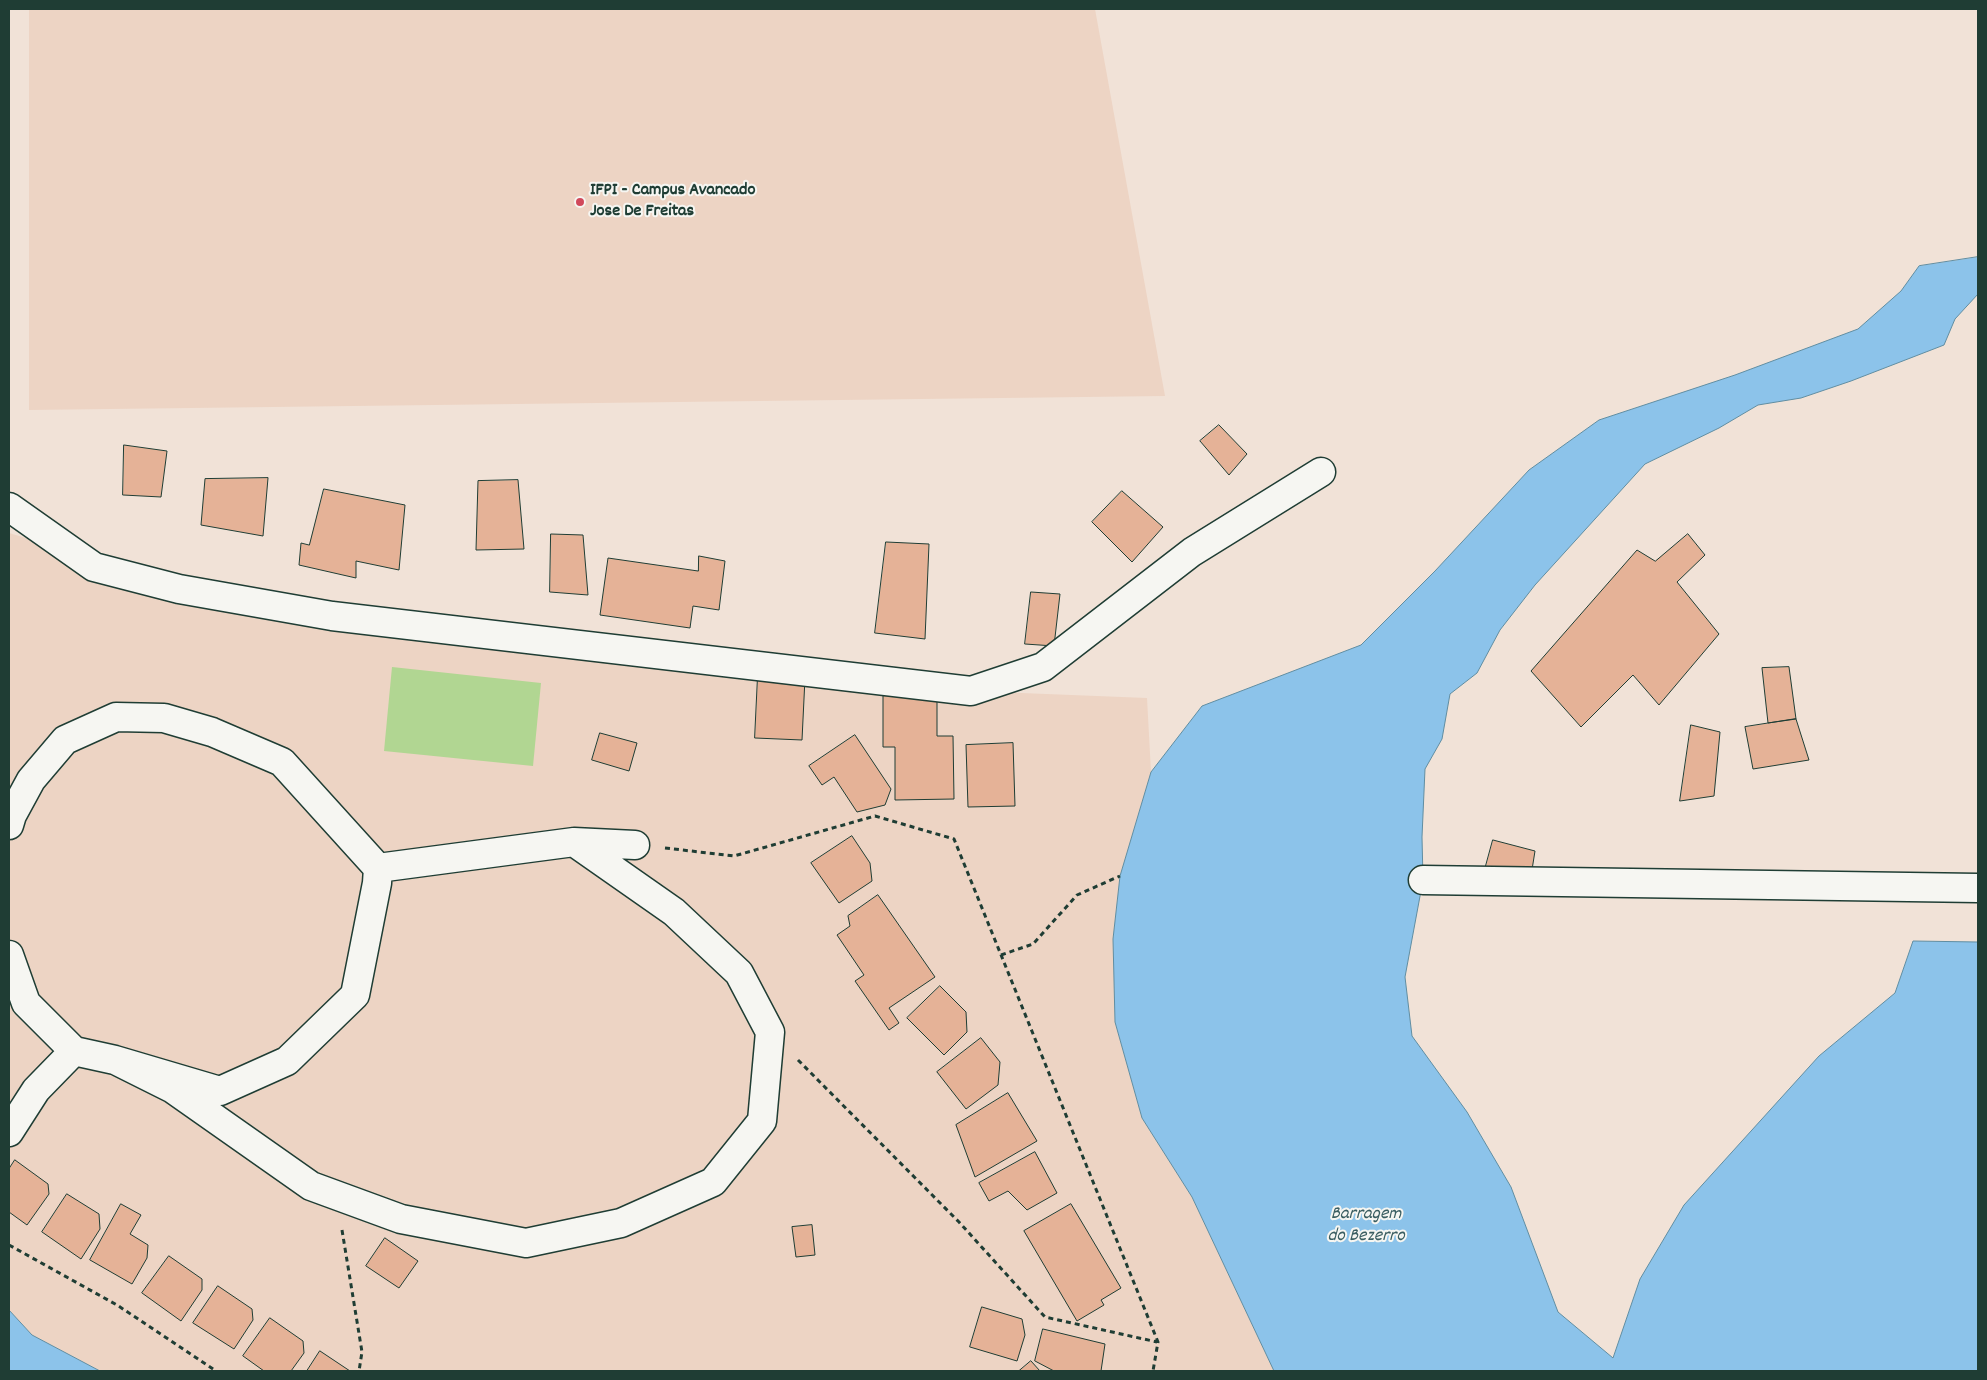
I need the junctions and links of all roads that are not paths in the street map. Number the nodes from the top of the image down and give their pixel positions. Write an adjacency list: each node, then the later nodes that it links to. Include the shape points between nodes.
1 (1321, 472): 2 (street, via 1192,552 1043,667 971,691 332,616 179,589 94,567)
2 (9, 507)
3 (10, 815): 6 (street, via 31,780 65,740 116,717 164,718 212,732 282,762)
4 (574, 842): 5 (street); 6 (street); 11 (street, via 674,912 739,973 770,1032 762,1121 713,1182 621,1223 526,1243 401,1219 311,1186 173,1089)
5 (635, 845)
6 (378, 868): 11 (street, via 355,995 287,1061 220,1091)
7 (1423, 880): 8 (street)
8 (1978, 888)
9 (9, 955): 10 (street, via 26,1003)
10 (74, 1051): 11 (street); 12 (street, via 36,1090)
11 (115, 1060)
12 (9, 1132)

